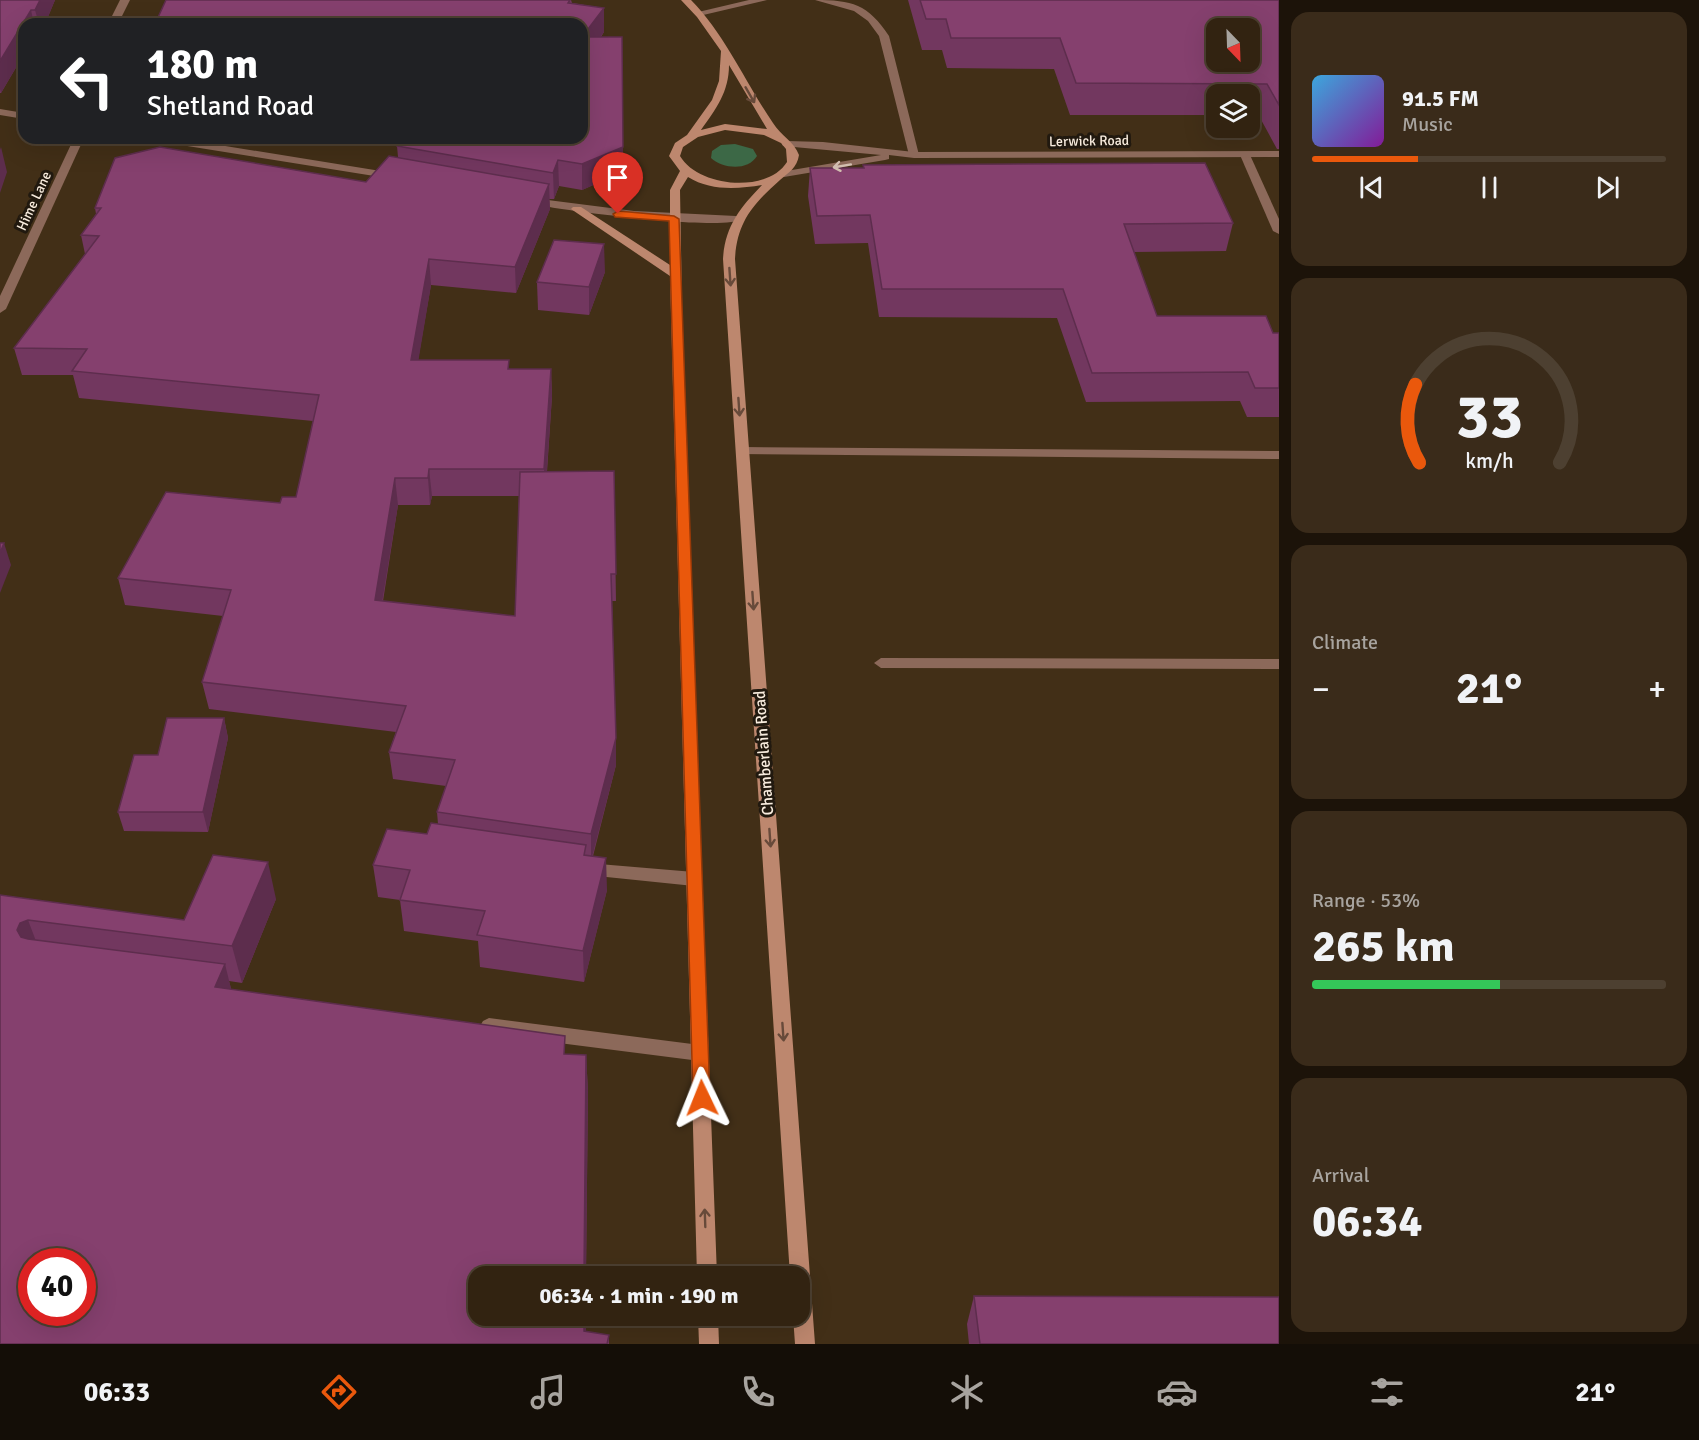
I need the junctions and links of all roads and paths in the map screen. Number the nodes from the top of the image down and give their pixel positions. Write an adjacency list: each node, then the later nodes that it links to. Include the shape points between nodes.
1 (124, 0): 6 (street)
2 (686, 0): 5 (street)
3 (762, 0): 5 (street)
4 (820, 0): 18 (street, via 860,8 875,20 884,36)
5 (699, 13): 7 (street)
6 (116, 18)
7 (725, 52): 10 (street, via 724,81 717,100); 11 (street, one-way to 11)
8 (0, 112): 9 (street)
9 (18, 115)
10 (692, 135): 11 (street, via 725,127); 19 (street, via 674,153 676,163)
11 (776, 136): 14 (street)
12 (76, 144): 28 (street, Hime Lane)
13 (194, 144): 21 (street)
14 (787, 144): 15 (street, Lerwick Road); 20 (street, via 794,159)
15 (900, 154): 18 (street, Lerwick Road); 20 (street, Lerwick Road, one-way to 20)
16 (1245, 154): 17 (street, Lerwick Road); 18 (street, Lerwick Road); 26 (street)
17 (1279, 154)
18 (914, 155)
19 (685, 172): 20 (street, via 699,180 728,185 758,184); 24 (street, via 675,190)
20 (780, 176): 25 (street)
21 (404, 177)
22 (519, 198): 23 (street)
23 (577, 209): 24 (street); 27 (street)
24 (674, 219): 25 (street); 27 (street)
25 (736, 219): 29 (street, Chamberlain Road, one-way to 29, via 729,241 729,259)
26 (1279, 231)
27 (677, 275): 34 (street)
28 (0, 309)
29 (743, 451): 30 (street); 40 (street, Chamberlain Road, one-way to 40)
30 (1279, 455)
31 (881, 663): 32 (street)
32 (1279, 664)
33 (574, 867): 34 (street)
34 (694, 879): 36 (street)
35 (468, 1023): 36 (street)
36 (700, 1053): 37 (street, one-way to 36)
37 (707, 1266)
38 (708, 1326): 39 (street)
39 (709, 1344)
40 (805, 1344)

